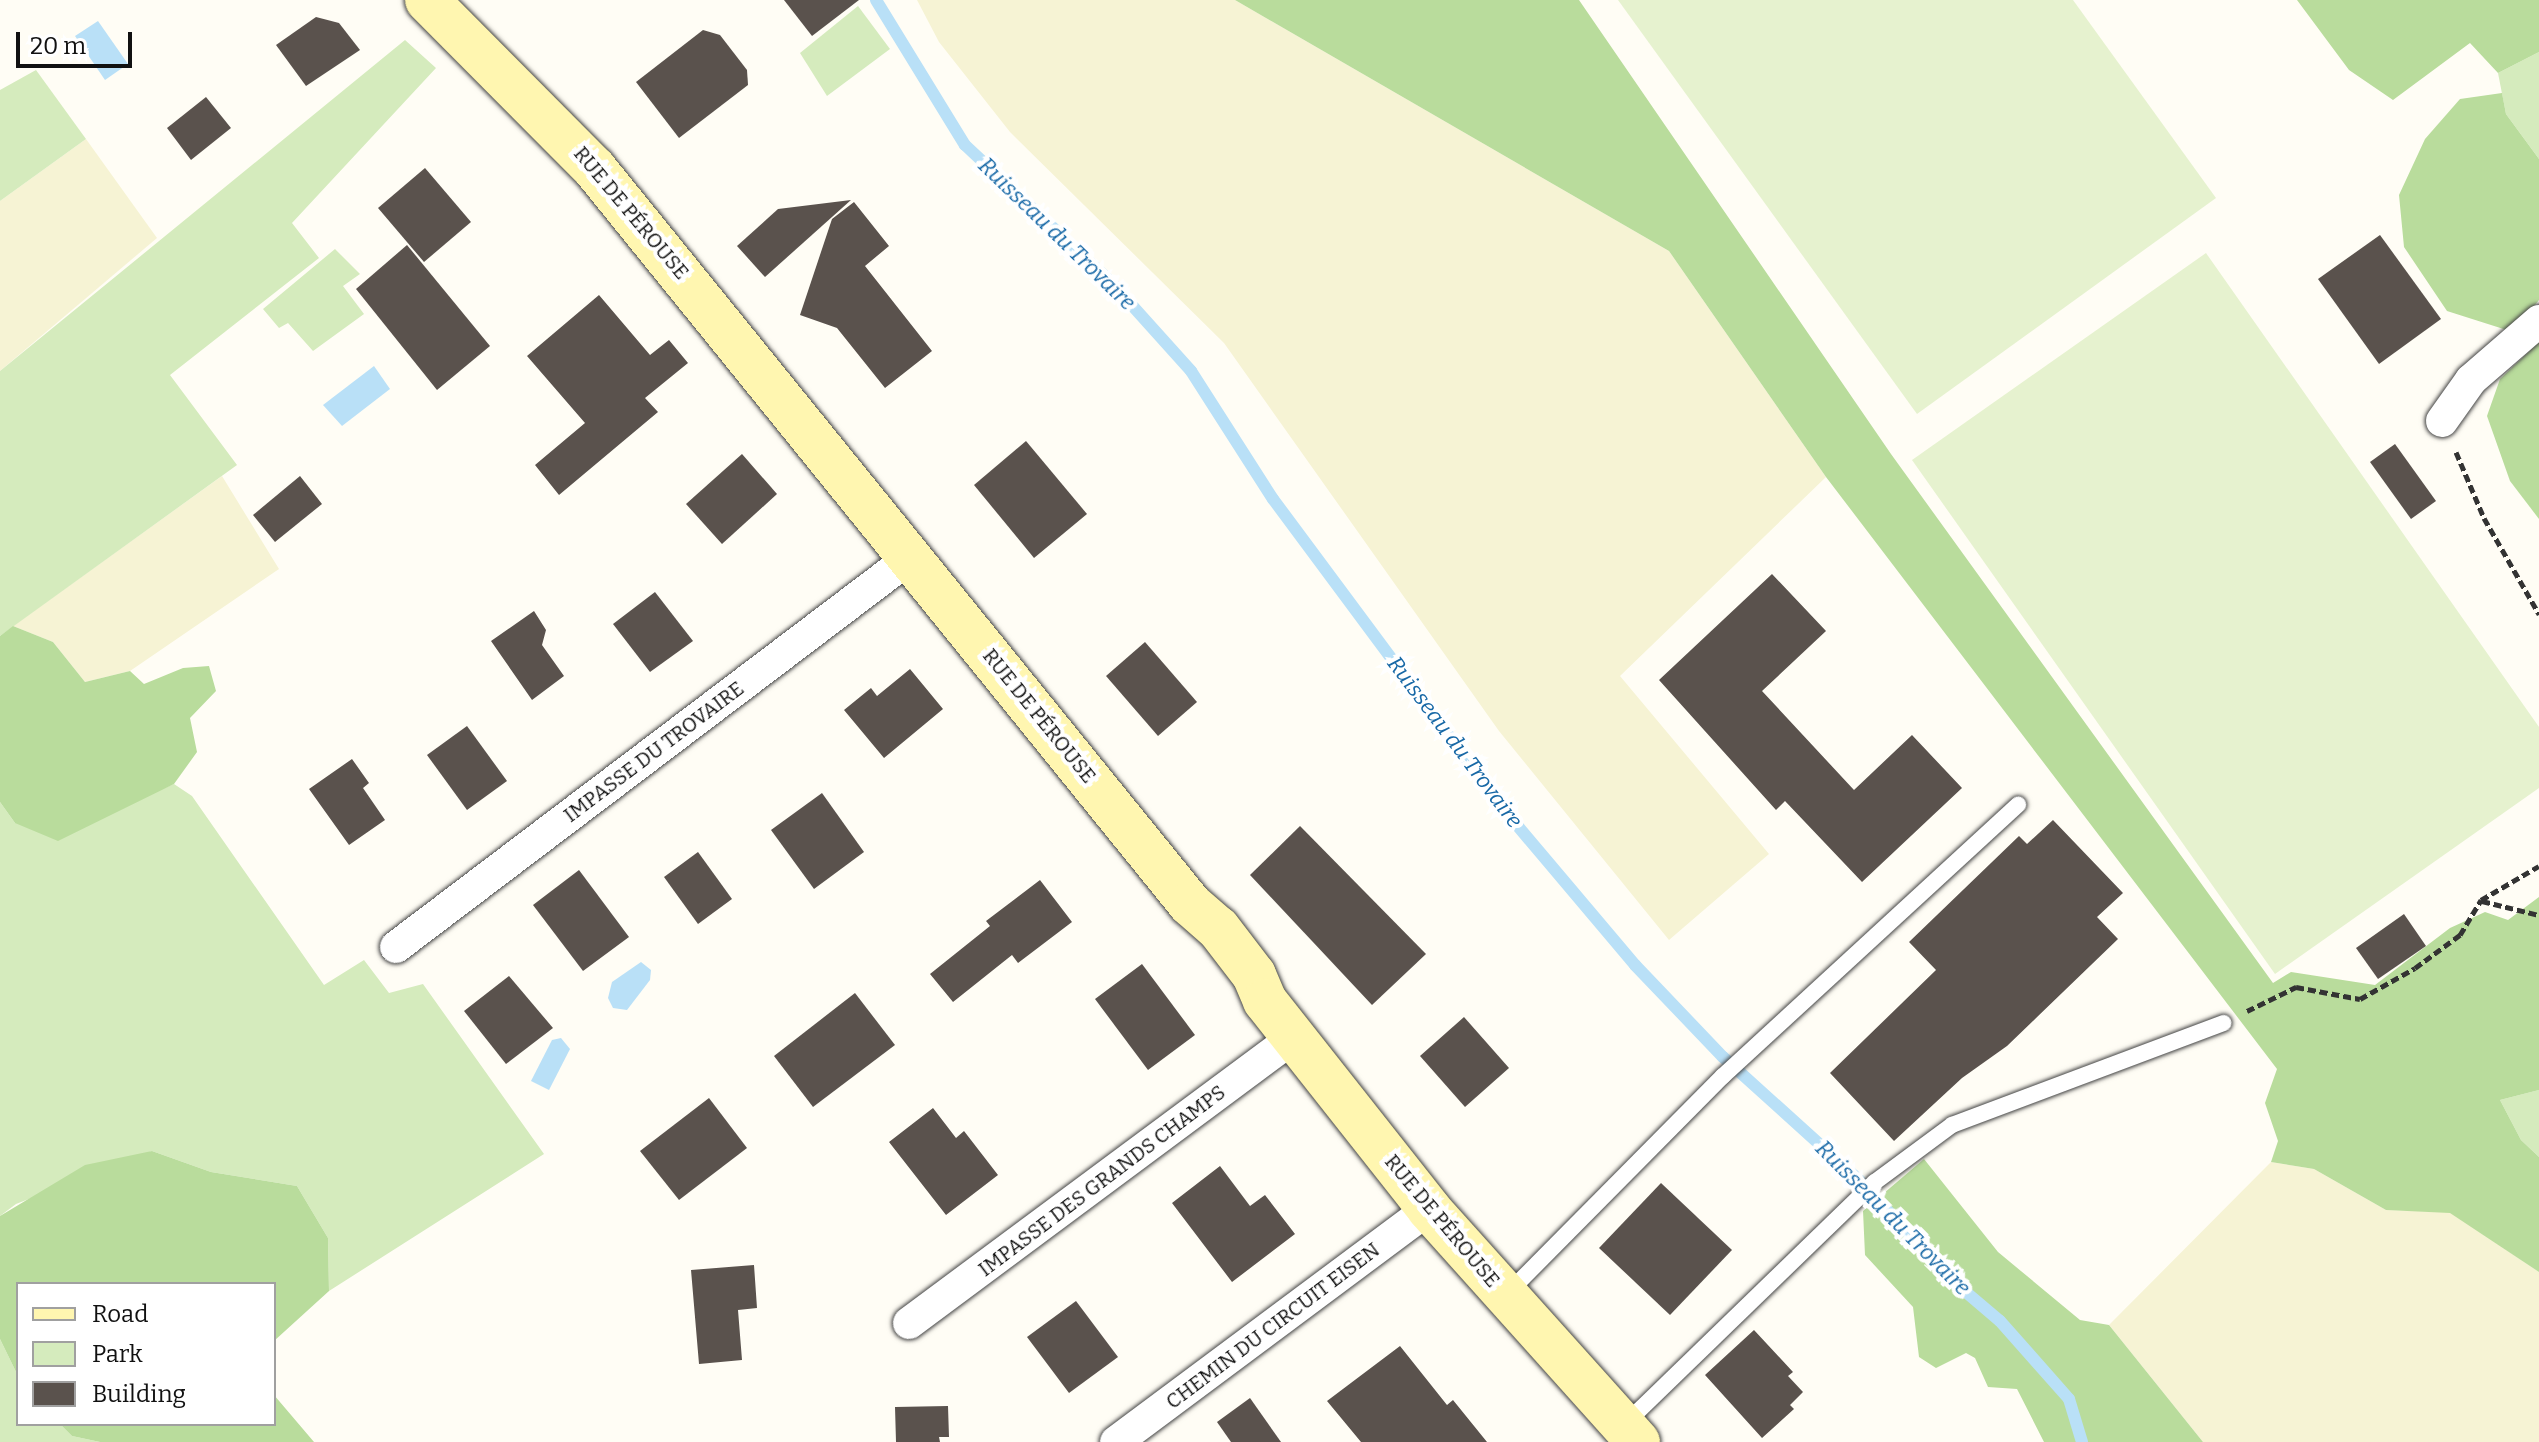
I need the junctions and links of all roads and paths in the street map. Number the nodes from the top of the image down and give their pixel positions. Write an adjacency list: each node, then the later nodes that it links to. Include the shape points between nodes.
1 (427, 0): 4 (street, RUE DE PÉROUSE, via 594,168)
2 (2539, 321): 3 (street, via 2471,380)
3 (2442, 421): 5 (path, via 2484,518)
4 (911, 557): 10 (street, IMPASSE DU TROVAIRE); 12 (street, RUE DE PÉROUSE, via 1190,904 1218,928)
5 (2539, 614)
6 (2018, 805): 14 (lane, via 1742,1057)
7 (2539, 866): 8 (path)
8 (2481, 900): 9 (path); 11 (path, via 2460,935 2360,999 2296,987)
9 (2539, 915)
10 (396, 947)
11 (2223, 1023): 16 (lane, via 1952,1125 1860,1195)
12 (1294, 1037): 13 (street, RUE DE PÉROUSE); 15 (street, IMPASSE DES GRANDS CHAMPS)
13 (1429, 1209): 14 (street, RUE DE PÉROUSE); 17 (street, CHEMIN DU CIRCUIT EISEN)
14 (1505, 1297): 16 (street, RUE DE PÉROUSE)
15 (909, 1323)
16 (1630, 1434)
17 (1116, 1442)

